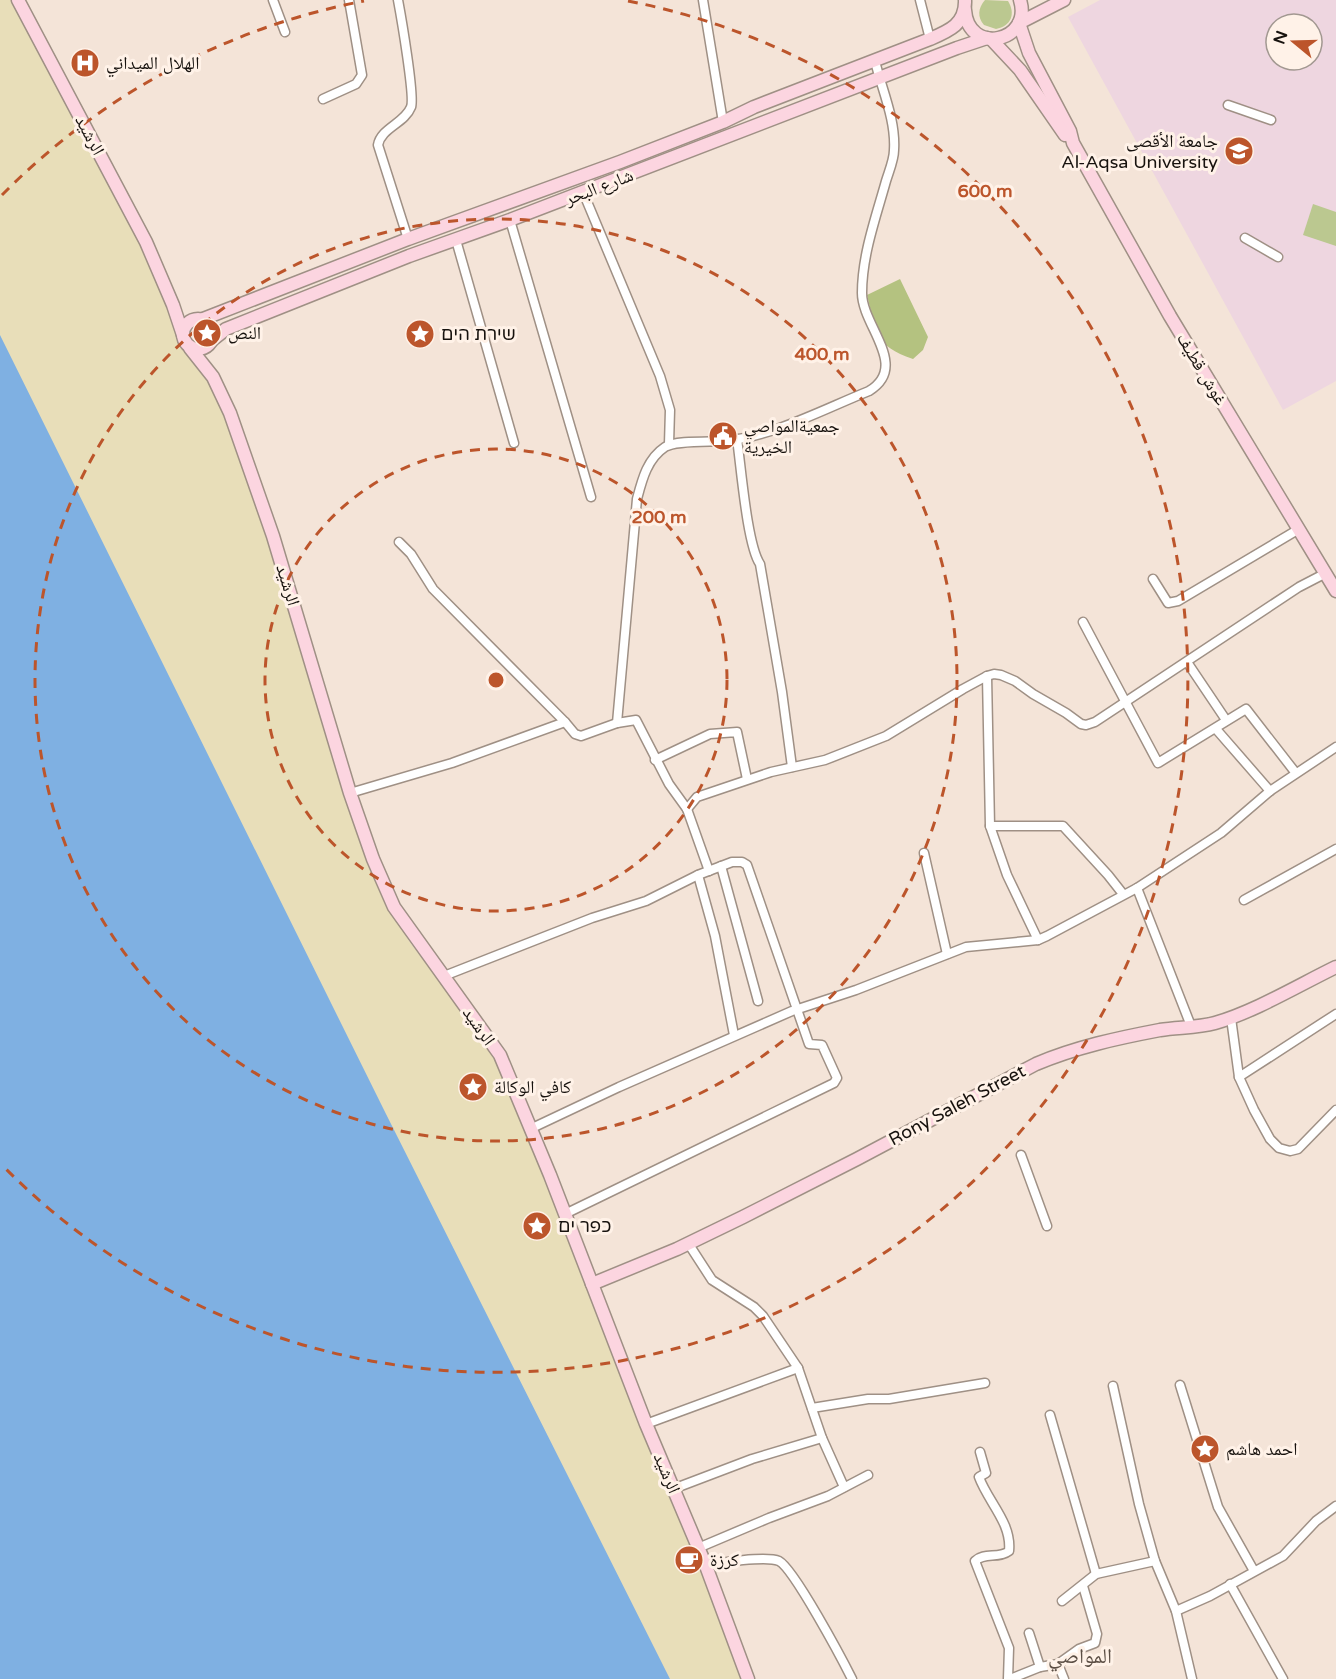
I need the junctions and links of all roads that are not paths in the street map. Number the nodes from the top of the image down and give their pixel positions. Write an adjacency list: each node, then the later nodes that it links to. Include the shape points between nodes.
1 (18, 0): 27 (main road, الرشيد, via 146,242)
2 (273, 0): 11 (street)
3 (349, 0): 16 (street, via 362,75 356,84)
4 (398, 0): 24 (street, via 412,106 378,145)
5 (703, 0): 19 (street)
6 (920, 0): 13 (street)
7 (1020, 0): 10 (main road)
8 (1064, 0): 10 (main road)
9 (965, 2): 12 (main road, غوش قطيف, via 968,24 976,33); 13 (main road, شارع البحر, via 959,23)
10 (1019, 23): 12 (main road, شارع البحر, via 1009,34); 20 (main road, غوش قطيف)
11 (285, 32)
12 (989, 38): 15 (main road, شارع البحر); 20 (main road, غوش قطيف, via 1020,70)
13 (930, 39): 14 (main road, شارع البحر)
14 (875, 61): 15 (street); 19 (main road, شارع البحر)
15 (879, 78): 21 (main road, شارع البحر); 33 (street, via 890,114 894,151 866,252 862,295 887,367 877,386 869,391)
16 (323, 99)
17 (1228, 105): 18 (street)
18 (1271, 120)
19 (723, 122): 24 (main road, شارع البحر)
20 (1073, 143): 37 (main road, غوش قطيف, via 1170,316)
21 (583, 192): 22 (main road, شارع البحر); 35 (street, via 660,376 670,410)
22 (510, 220): 25 (main road, شارع البحر); 36 (street)
23 (1245, 238): 26 (street)
24 (408, 239): 28 (main road, شارع البحر)
25 (456, 240): 30 (main road, شارع البحر, via 226,329); 34 (street)
26 (1278, 257)
27 (173, 305): 28 (main road); 29 (main road, الرشيد)
28 (200, 319): 29 (main road, via 189,321); 30 (main road, via 211,325)
29 (183, 335): 31 (main road)
30 (211, 342): 31 (main road, via 201,349); 32 (main road, الرشيد)
31 (190, 348): 32 (main road, الرشيد)
32 (213, 377): 56 (main road, الرشيد, via 230,413 273,536)
33 (737, 439): 35 (street); 52 (street)
34 (514, 443)
35 (669, 444): 48 (street, via 646,469 637,499)
36 (591, 497)
37 (1299, 529): 39 (main road, غوش قطيف); 40 (street, via 1178,601 1168,603)
38 (399, 542): 47 (street, via 434,589)
39 (1326, 573): 41 (main road, غوش قطيف); 43 (street)
40 (1153, 579)
41 (1336, 591)
42 (1083, 622): 45 (street)
43 (1187, 662): 45 (street); 46 (street)
44 (987, 676): 45 (street, via 1007,677 1086,725); 52 (street, via 886,736 825,760); 58 (street)
45 (1126, 703): 49 (street, via 1158,763)
46 (1226, 720): 49 (street); 53 (street, via 1246,709)
47 (565, 722): 48 (street, via 581,736); 56 (street, via 452,763)
48 (617, 723): 51 (street, via 636,720)
49 (1216, 729): 55 (street)
50 (1336, 747): 53 (street)
51 (655, 760): 54 (street, via 710,734 737,732); 57 (street)
52 (792, 767): 54 (street)
53 (1295, 772): 55 (street)
54 (747, 779): 57 (street, via 697,797)
55 (1270, 791): 64 (street, via 1221,833)
56 (350, 793): 70 (main road, الرشيد, via 394,907)
57 (687, 809): 62 (street)
58 (990, 826): 65 (street, via 1063,826); 67 (street, via 1007,875)
59 (1336, 849): 66 (street)
60 (924, 853): 68 (street)
61 (721, 866): 62 (street); 71 (street); 72 (street, via 732,862 747,865)
62 (709, 871): 63 (street)
63 (698, 875): 70 (street, via 646,901); 76 (street, via 715,936)
64 (1137, 888): 65 (street); 75 (street)
65 (1123, 894): 67 (street)
66 (1244, 900)
67 (1038, 940): 68 (street, via 977,945)
68 (947, 954): 72 (street)
69 (1336, 967): 74 (main road, Rony Saleh Street)
70 (444, 976): 79 (main road, الرشيد, via 500,1056)
71 (758, 1001)
72 (798, 1010): 76 (street); 81 (street, via 809,1044 822,1045 826,1051 837,1078 834,1083)
73 (1336, 1014): 77 (street)
74 (1231, 1018): 75 (main road, Rony Saleh Street); 77 (street)
75 (1191, 1026): 83 (main road, Rony Saleh Street, via 1110,1040 1036,1064)
76 (734, 1035): 79 (street)
77 (1239, 1077): 78 (street, via 1270,1139 1283,1150 1304,1145)
78 (1336, 1110)
79 (530, 1129): 81 (main road, الرشيد)
80 (1021, 1155): 82 (street)
81 (565, 1214): 84 (main road, الرشيد)
82 (1047, 1226)
83 (688, 1243): 84 (main road, Rony Saleh Street); 85 (street, via 712,1280 763,1316)
84 (592, 1284): 91 (main road, الرشيد)
85 (798, 1368): 89 (street); 91 (street)
86 (985, 1383): 89 (street)
87 (1180, 1385): 101 (street, via 1218,1507)
88 (1113, 1386): 99 (street)
89 (812, 1408): 92 (street)
90 (1050, 1415): 102 (street)
91 (646, 1424): 96 (main road, الرشيد)
92 (822, 1438): 95 (street); 96 (street)
93 (980, 1452): 112 (street, via 986,1473 979,1477 1005,1525 1010,1544 1004,1554 975,1561 1009,1648)
94 (868, 1474): 95 (street)
95 (844, 1487): 98 (street)
96 (673, 1489): 98 (main road, الرشيد)
97 (1336, 1506): 101 (street, via 1283,1556)
98 (698, 1548): 100 (main road, الرشيد)
99 (1155, 1561): 102 (street); 106 (street)
100 (706, 1566): 110 (main road, الرشيد); 111 (street, via 772,1559 786,1566)
101 (1254, 1571): 103 (street)
102 (1096, 1574): 104 (street)
103 (1230, 1584): 106 (street); 115 (street)
104 (1083, 1586): 105 (street); 108 (street, via 1097,1638 1095,1643)
105 (1062, 1601)
106 (1176, 1611): 114 (street)
107 (1029, 1633): 109 (street)
108 (1058, 1664): 109 (street); 113 (street)
109 (1040, 1667): 112 (street)
110 (748, 1679)
111 (852, 1679)
112 (1009, 1679)
113 (1064, 1679)
114 (1192, 1679)
115 (1283, 1679)

